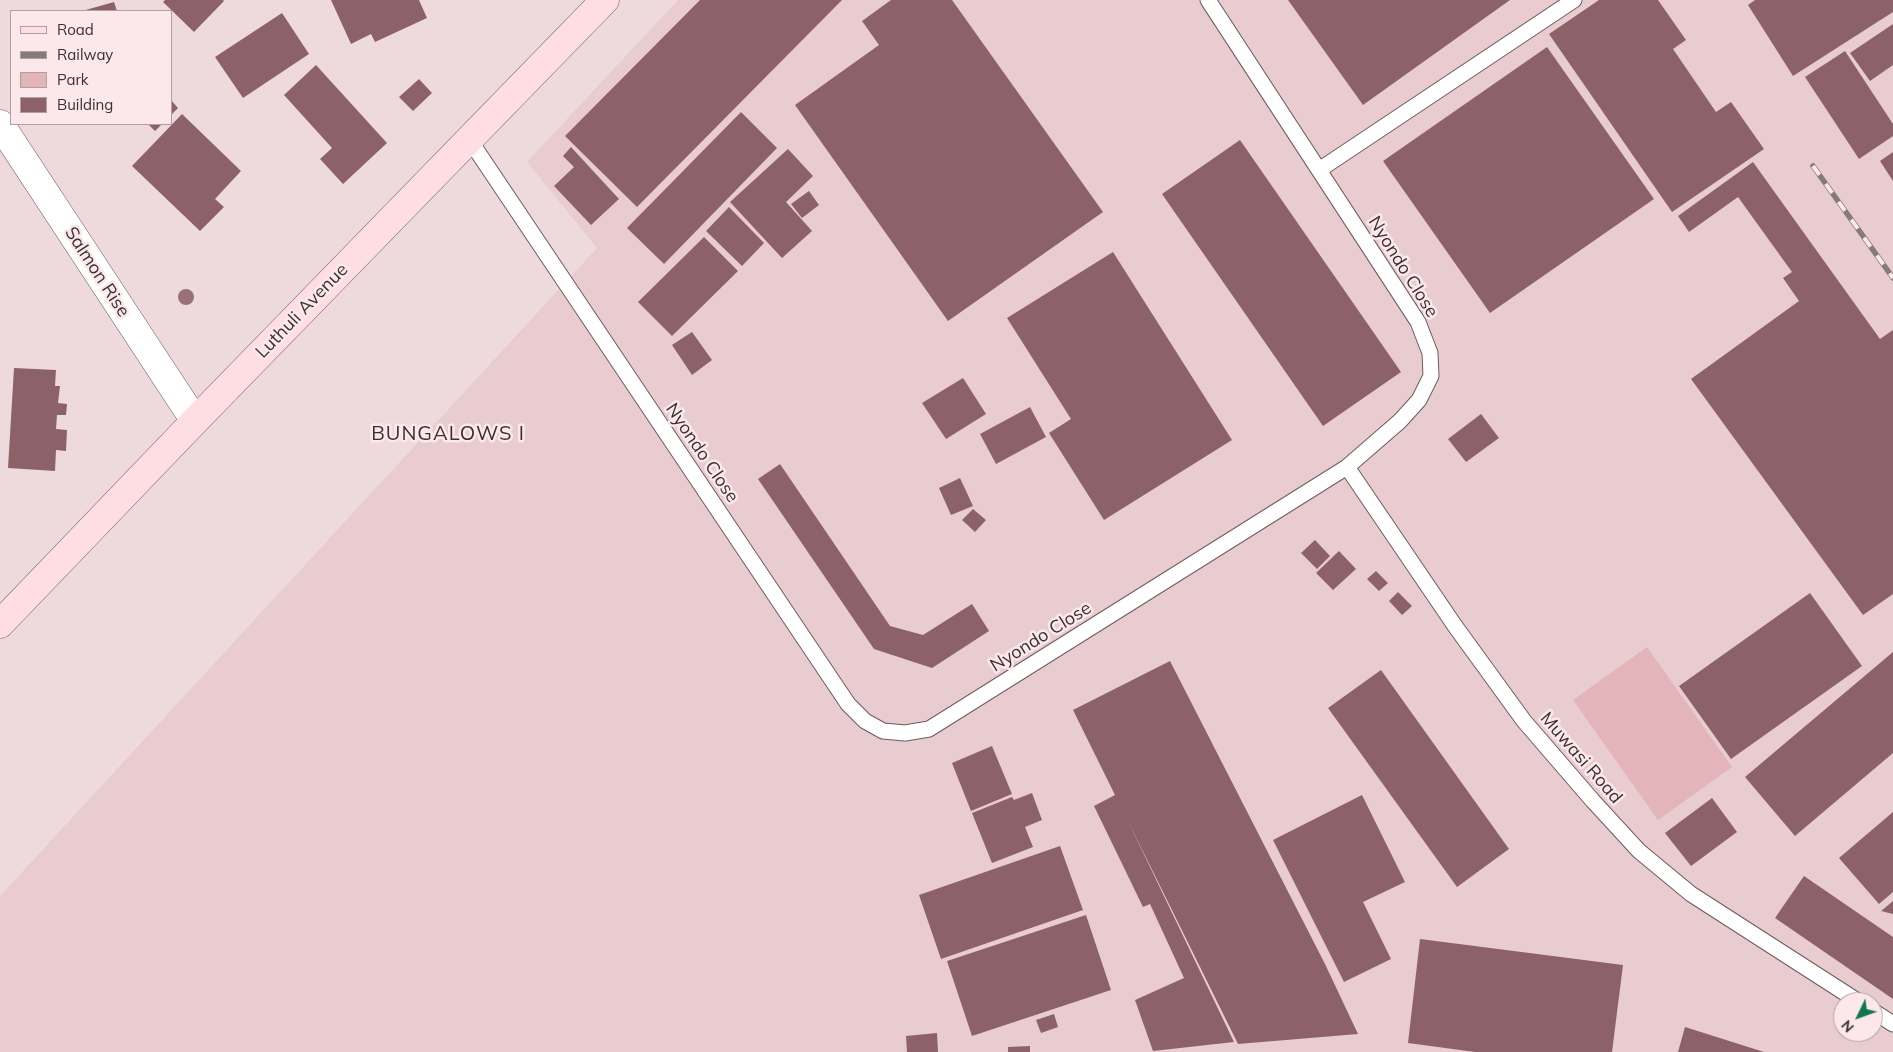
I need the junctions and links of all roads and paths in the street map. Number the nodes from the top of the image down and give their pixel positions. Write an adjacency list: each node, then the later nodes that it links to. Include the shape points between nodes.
1 (605, 0): 5 (street, Luthuli Avenue)
2 (1208, 0): 6 (lane, Nyondo Close)
3 (1574, 0): 6 (lane)
4 (0, 124): 7 (street, Salmon Rise)
5 (469, 139): 7 (street, Luthuli Avenue); 8 (lane, Nyondo Close, via 848,704 883,732 929,729)
6 (1319, 170): 8 (lane, Nyondo Close, via 1418,322 1430,353 1431,376 1419,400)
7 (195, 421): 9 (street, Luthuli Avenue)
8 (1347, 467): 10 (lane, Muwasi Road, via 1524,721 1639,851 1691,894)
9 (0, 624)
10 (1843, 992)

